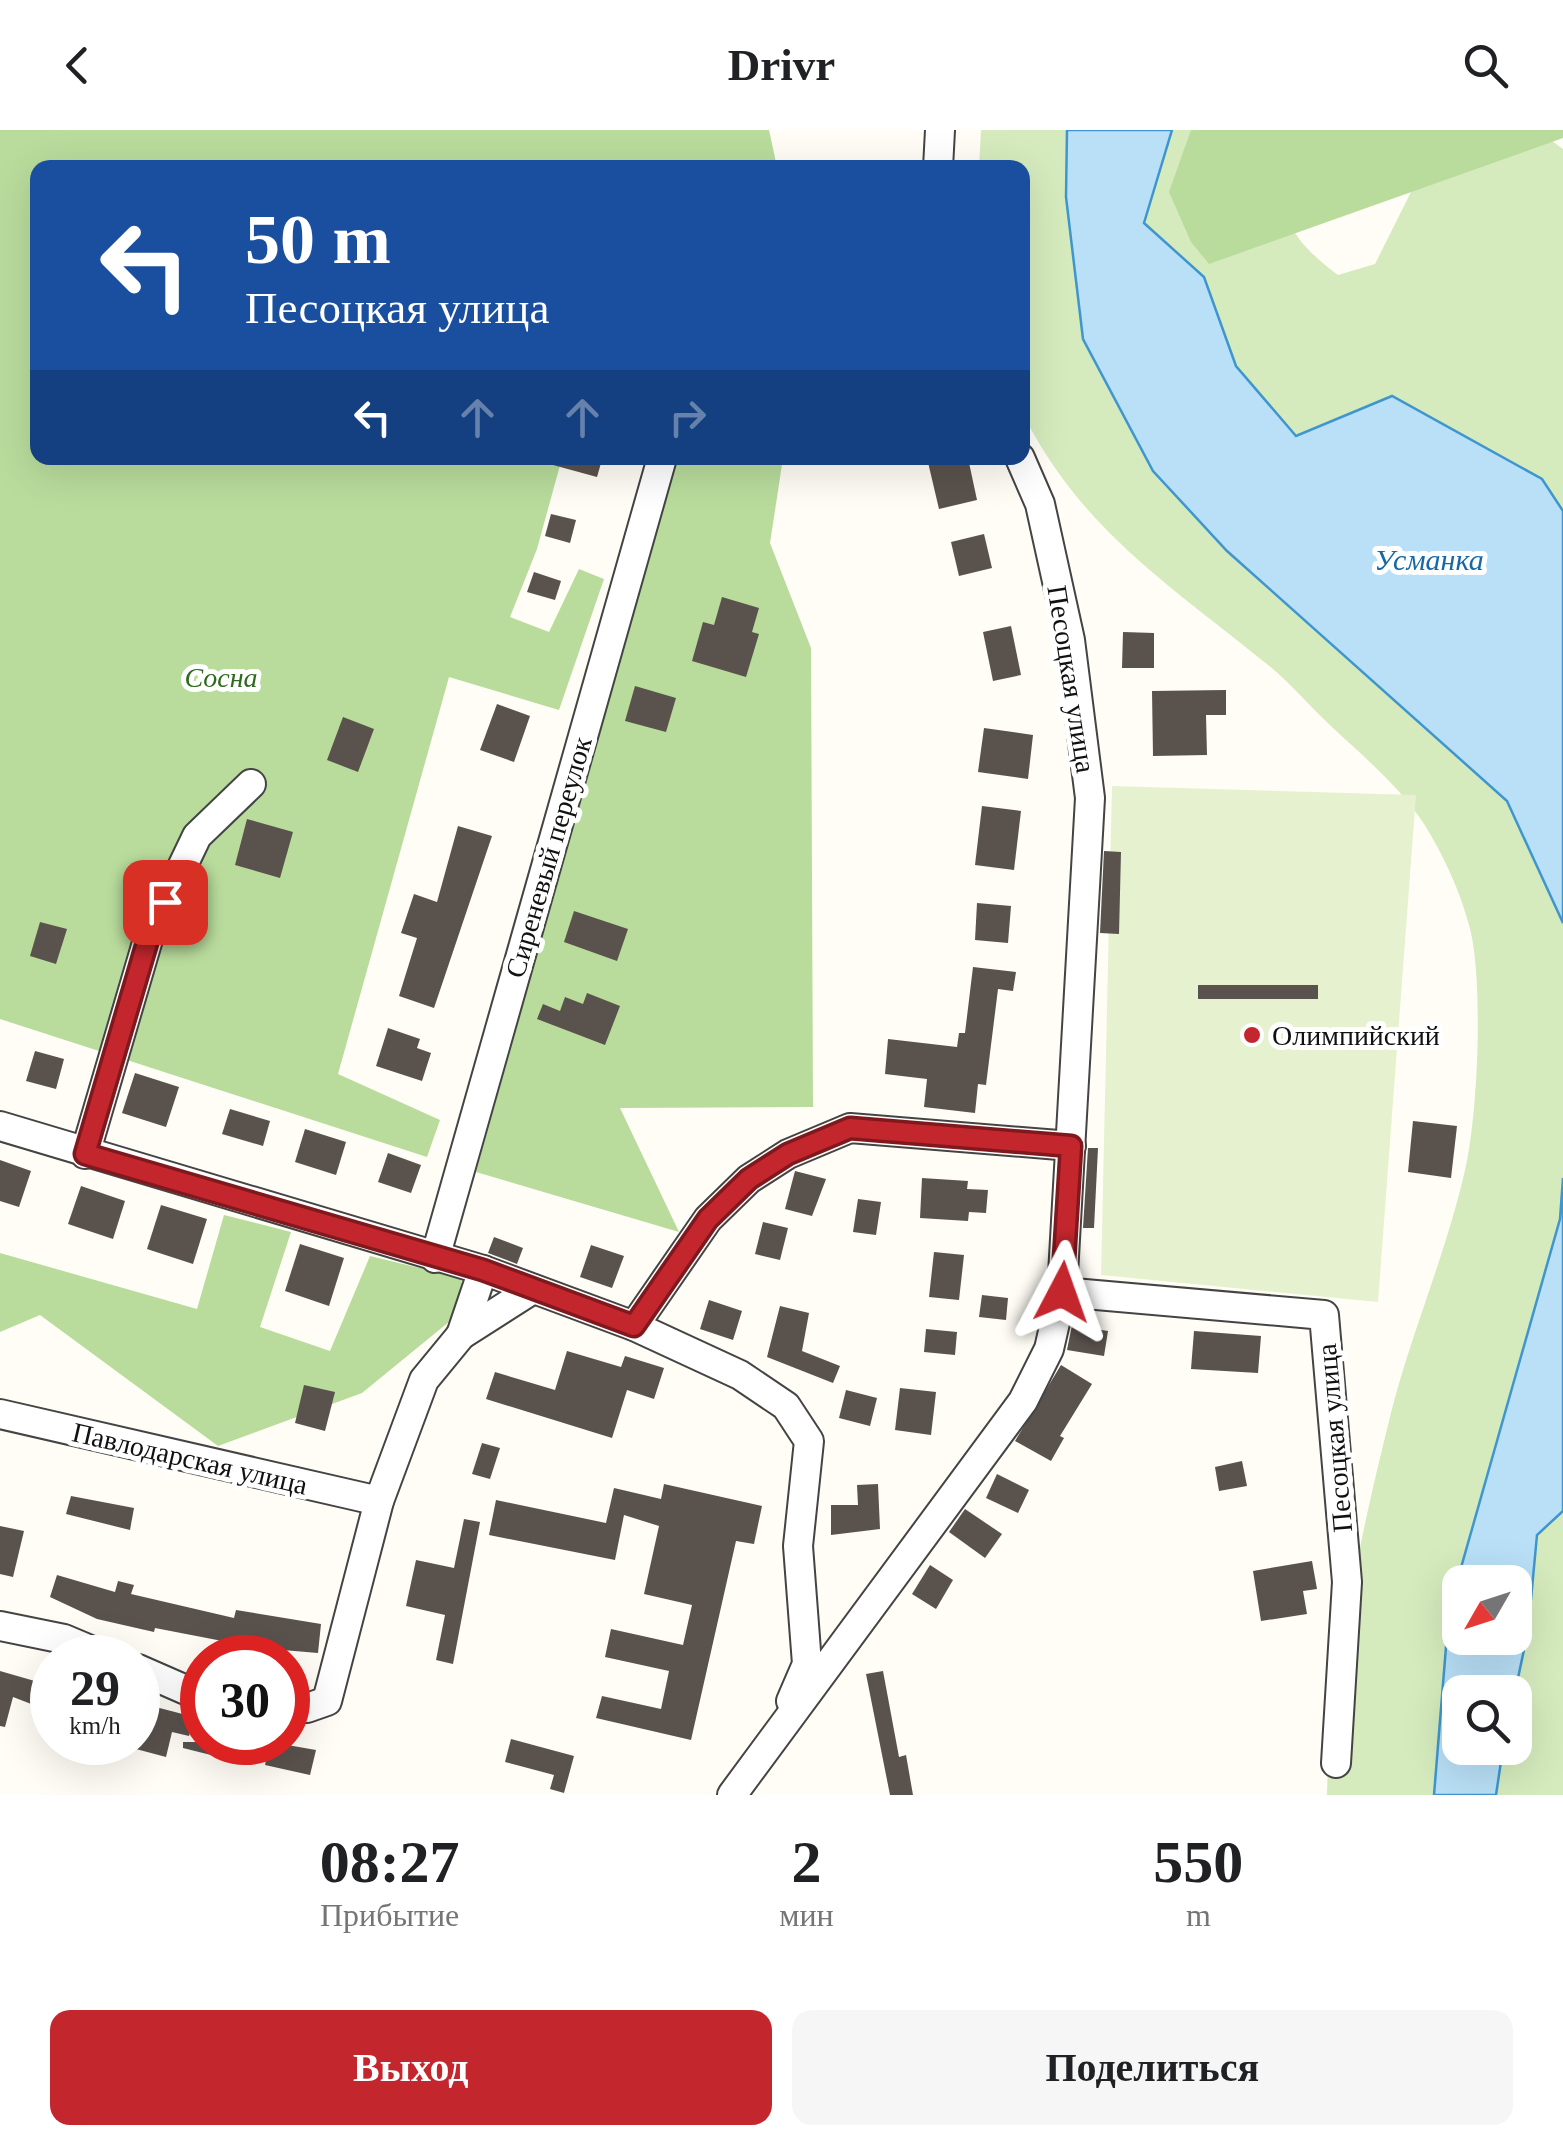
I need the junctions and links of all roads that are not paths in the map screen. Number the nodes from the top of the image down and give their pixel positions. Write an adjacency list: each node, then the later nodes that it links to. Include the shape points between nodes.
1 (940, 130): 2 (street)
2 (938, 160)
3 (660, 465): 9 (street, Сиреневый переулок)
4 (1023, 465): 7 (street, Песоцкая улица, via 1040,504 1070,640 1090,798)
5 (251, 784): 8 (street, via 197,836 149,936)
6 (0, 1126): 8 (street)
7 (1071, 1146): 12 (street, Песоцкая улица); 13 (street, via 850,1128 788,1154 749,1179 708,1219 652,1301)
8 (85, 1154): 9 (street)
9 (435, 1258): 10 (street)
10 (483, 1270): 11 (street); 14 (street)
11 (533, 1289): 13 (street); 14 (street)
12 (1062, 1292): 20 (street, Песоцкая улица, via 1049,1349 1023,1401); 21 (street, Песоцкая улица, via 1324,1315 1347,1582)
13 (647, 1332): 20 (street, Песоцкая улица, via 740,1375 786,1406 809,1441 798,1546 807,1664)
14 (461, 1336): 16 (street, via 424,1380)
15 (0, 1414): 16 (street, Павлодарская улица)
16 (379, 1502): 19 (street, via 327,1701)
17 (0, 1626): 18 (street)
18 (44, 1635)
19 (310, 1707)
20 (771, 1746): 22 (street, Песоцкая улица)
21 (1336, 1763)
22 (732, 1795)

